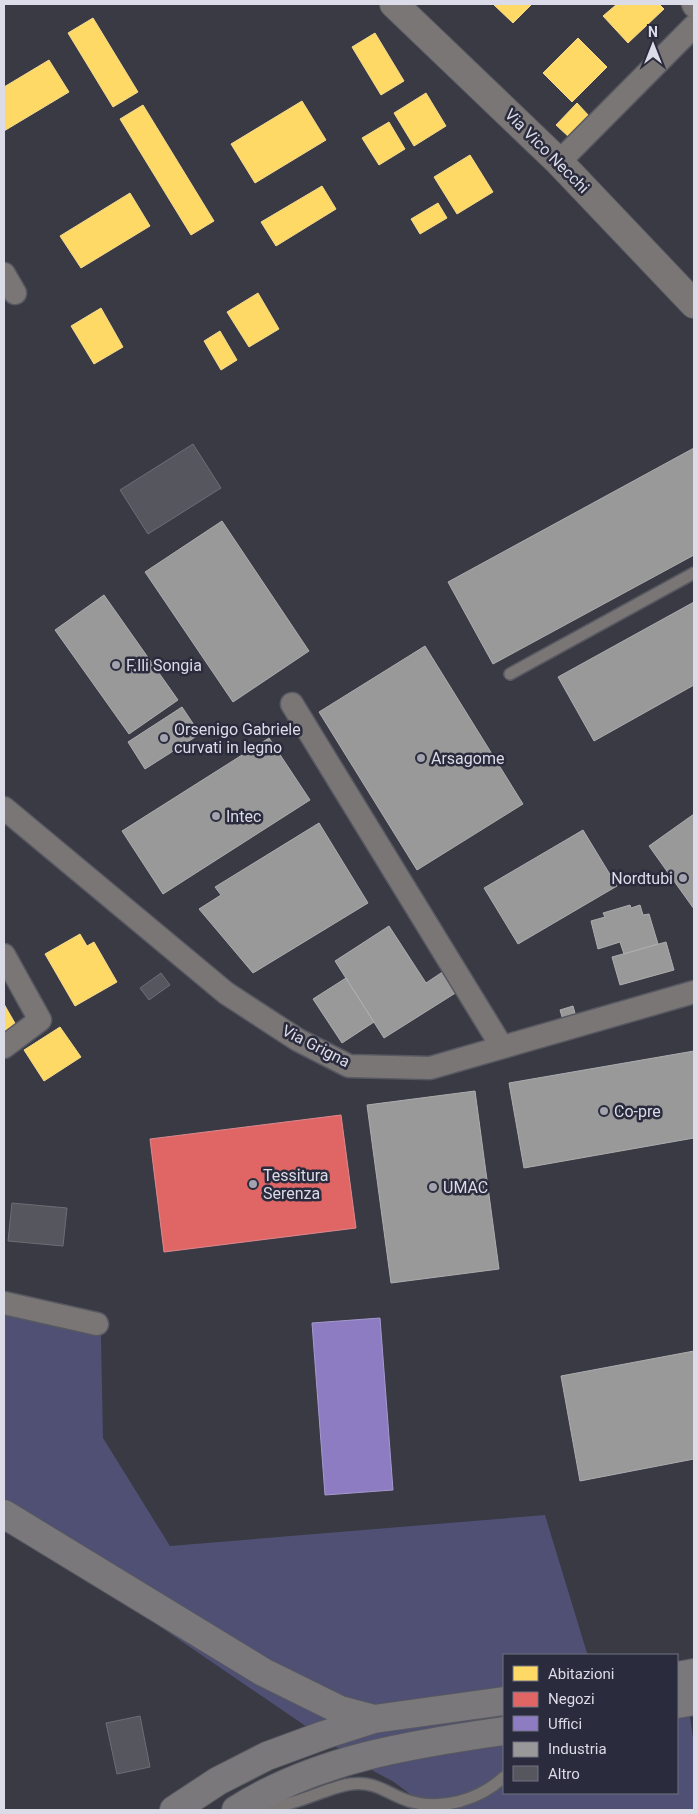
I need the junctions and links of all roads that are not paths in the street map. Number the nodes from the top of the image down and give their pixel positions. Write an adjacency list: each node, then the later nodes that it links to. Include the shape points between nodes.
1 (394, 4): 3 (street, Via Vico Necchi)
2 (694, 26): 3 (street)
3 (559, 162): 4 (street, Via Vico Necchi)
4 (694, 304)
5 (694, 573): 6 (lane)
6 (510, 674)
7 (292, 704): 11 (street)
8 (4, 808): 11 (street, Via Grigna, via 226,993 298,1040 350,1066 430,1068)
9 (4, 954): 12 (street, via 40,1020)
10 (694, 992): 11 (street, Via Grigna)
11 (502, 1046)
12 (4, 1047)
13 (4, 1303): 14 (street)
14 (97, 1324)
15 (4, 1514): 21 (main road, via 263,1672 340,1710)
16 (694, 1673): 17 (main road)
17 (678, 1676)
18 (503, 1701): 21 (main road)
19 (694, 1701): 20 (main road)
20 (678, 1704)
21 (374, 1719): 26 (main road, via 268,1756 218,1781)
22 (503, 1731): 25 (main road, via 384,1751 328,1766)
23 (503, 1778): 24 (lane, via 476,1797 452,1804)
24 (407, 1805): 25 (lane, via 382,1787 364,1783 348,1784 291,1803)
25 (243, 1806)
26 (174, 1810)

